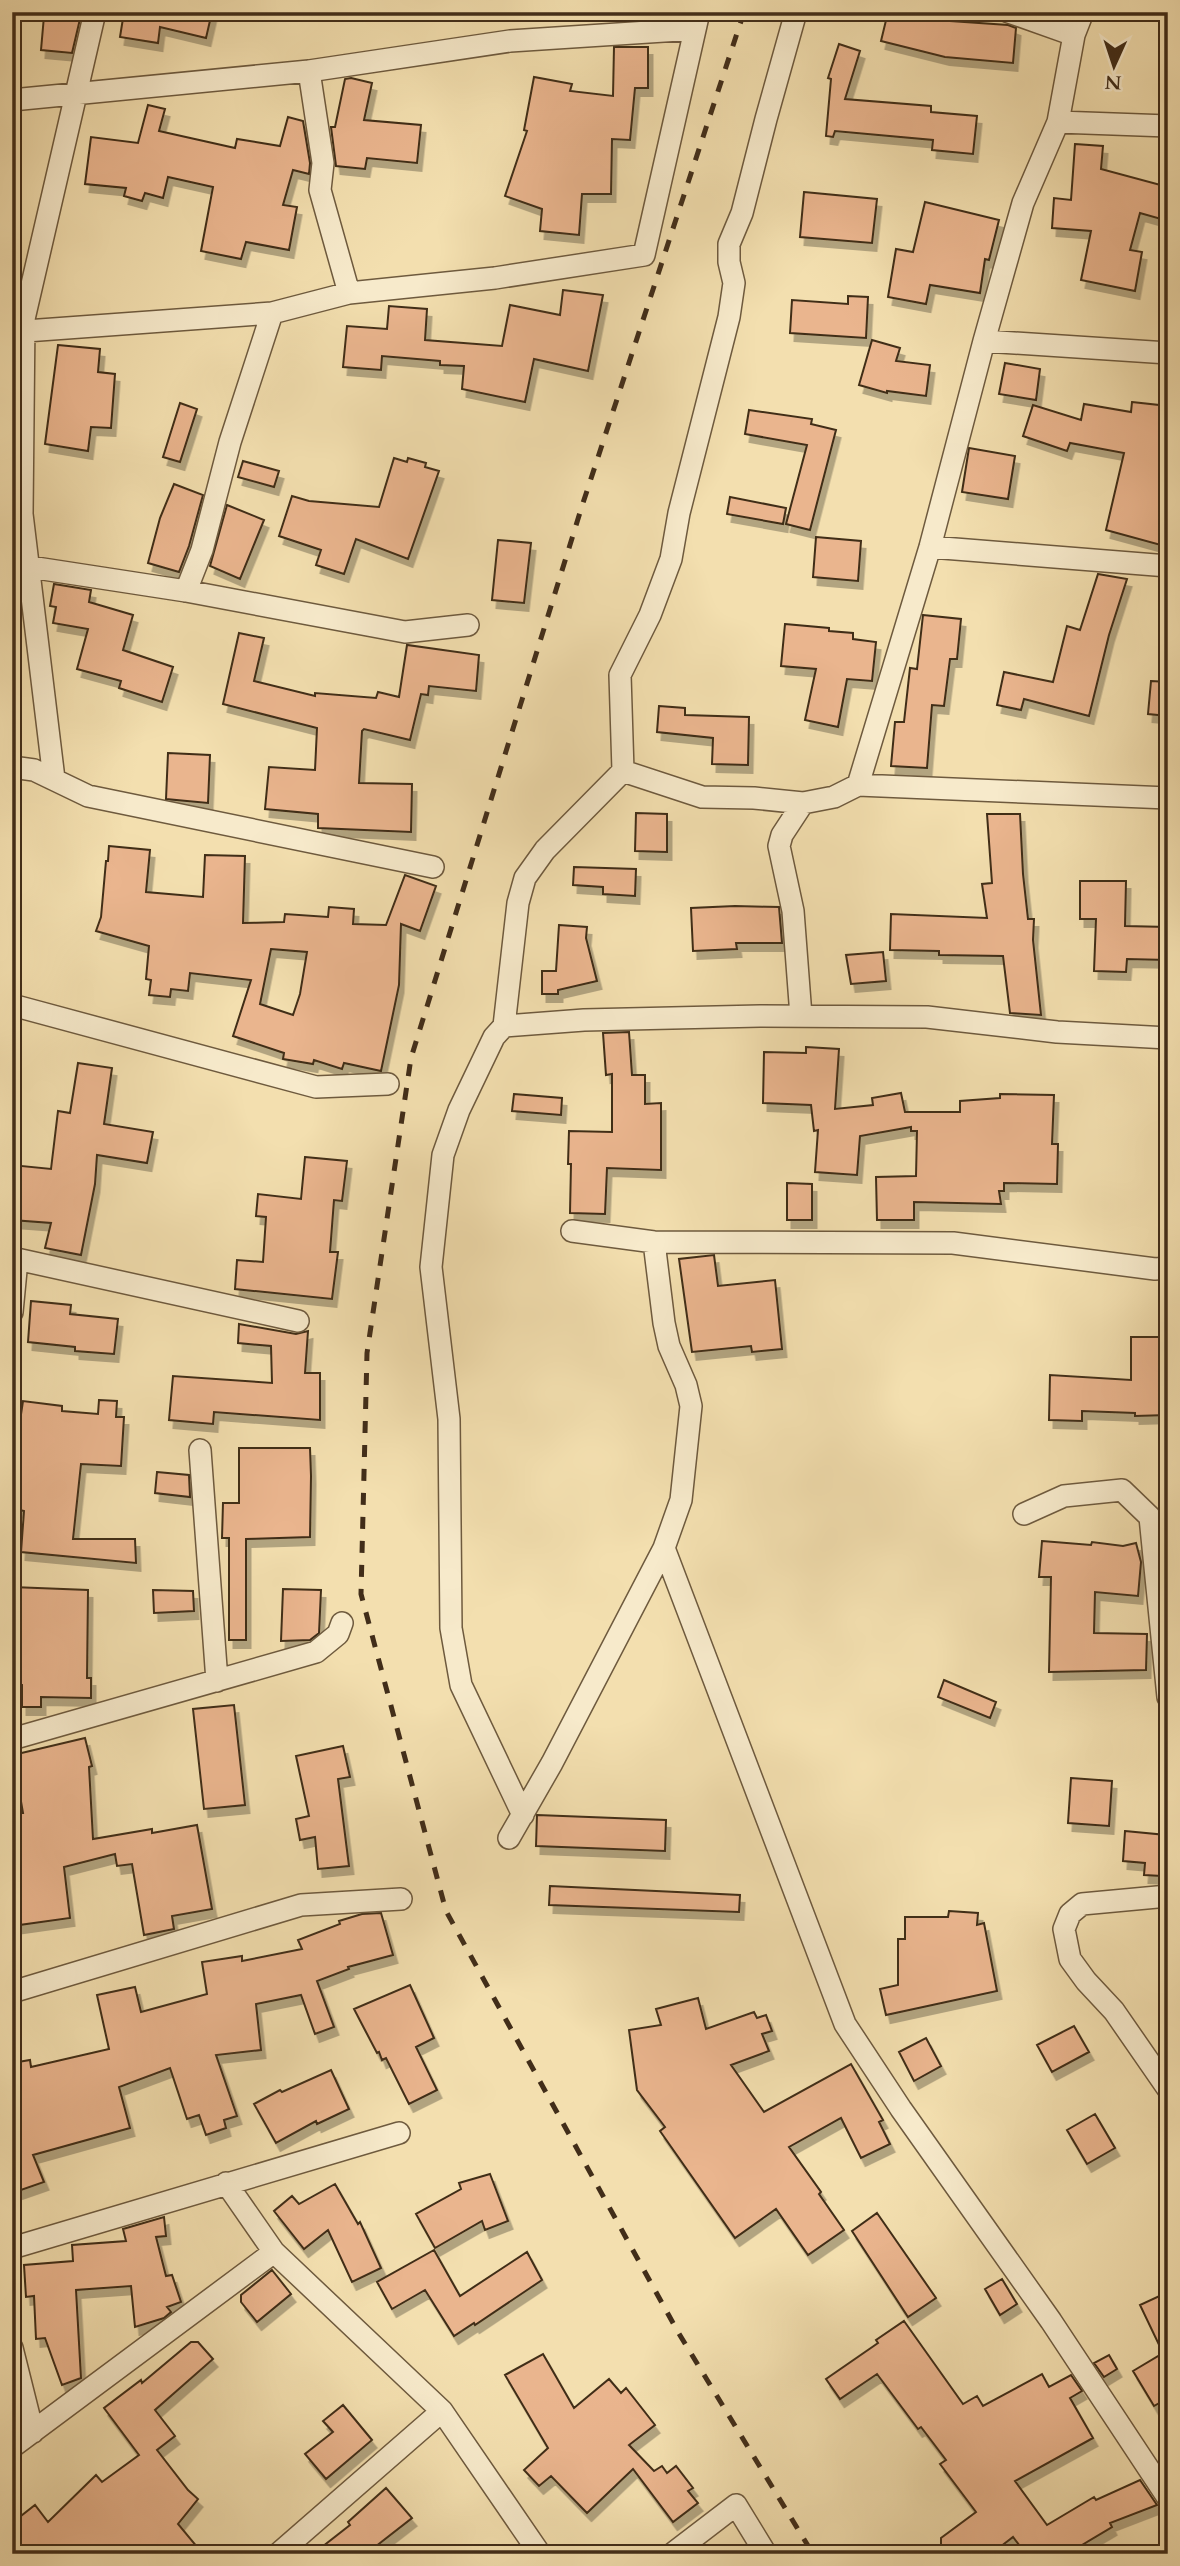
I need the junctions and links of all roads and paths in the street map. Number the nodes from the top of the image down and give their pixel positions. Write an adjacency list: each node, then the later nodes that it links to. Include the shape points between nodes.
1 (95, 12): 8 (street)
2 (796, 12): 26 (street, via 742,213 729,244 734,283 729,317 671,559 620,675)
3 (1009, 12): 6 (street)
4 (1083, 12): 6 (street)
5 (697, 21): 7 (street, via 510,41); 12 (street, via 644,255 495,278)
6 (1074, 35): 10 (street)
7 (309, 71): 8 (street); 12 (street, via 323,163 320,190)
8 (78, 93): 9 (street); 14 (street)
9 (12, 100)
10 (1058, 122): 11 (street); 15 (street, via 1023,202)
11 (1168, 126)
12 (349, 293): 13 (street)
13 (272, 313): 14 (street); 21 (street)
14 (18, 331): 17 (street)
15 (984, 341): 16 (street); 18 (street)
16 (1168, 353)
17 (17, 514): 20 (street)
18 (930, 548): 19 (street); 28 (street)
19 (1168, 566)
20 (30, 567): 21 (street); 23 (street)
21 (186, 591): 22 (street, via 405,632)
22 (468, 625)
23 (51, 752): 25 (street); 27 (street)
24 (12, 767): 25 (street)
25 (34, 770): 27 (street)
26 (623, 771): 30 (street, via 702,797); 34 (street, via 545,849 525,878)
27 (54, 779): 31 (street, via 88,796)
28 (858, 785): 29 (street); 30 (street, via 834,797)
29 (1168, 798)
30 (803, 803): 33 (street, via 779,846 793,911)
31 (433, 867)
32 (12, 1005): 36 (street, via 316,1087)
33 (801, 1016): 34 (street); 35 (street, via 927,1017 1058,1032)
34 (504, 1026): 51 (street, via 494,1037 459,1110 443,1155 431,1267 449,1419 451,1628 461,1685)
35 (1168, 1038)
36 (388, 1084)
37 (572, 1231): 38 (street)
38 (654, 1242): 40 (street, via 953,1243); 46 (street, via 669,1346 691,1406 681,1500)
39 (15, 1259): 41 (street); 42 (street)
40 (1168, 1268)
41 (12, 1312)
42 (298, 1321)
43 (200, 1450): 48 (street)
44 (1024, 1514): 45 (street, via 1064,1496 1122,1490)
45 (1159, 1516): 49 (street)
46 (664, 1548): 51 (street); 65 (street, via 845,2024)
47 (342, 1623): 48 (street, via 338,1634 316,1652)
48 (217, 1681): 50 (street)
49 (1168, 1697)
50 (12, 1739)
51 (523, 1815): 52 (street)
52 (509, 1838)
53 (1168, 1896): 56 (street, via 1082,1904 1070,1914 1065,1929 1070,1959 1114,2011)
54 (401, 1899): 55 (street, via 302,1905)
55 (12, 1992)
56 (1168, 2089)
57 (399, 2133): 58 (street)
58 (226, 2183): 59 (street); 60 (street)
59 (12, 2248)
60 (274, 2252): 62 (street); 63 (street)
61 (12, 2348): 63 (street)
62 (442, 2411): 66 (street); 67 (street)
63 (33, 2432): 64 (street)
64 (12, 2447)
65 (1168, 2498)
66 (278, 2554)
67 (540, 2554)
68 (672, 2554): 69 (street, via 736,2505)
69 (766, 2554)

